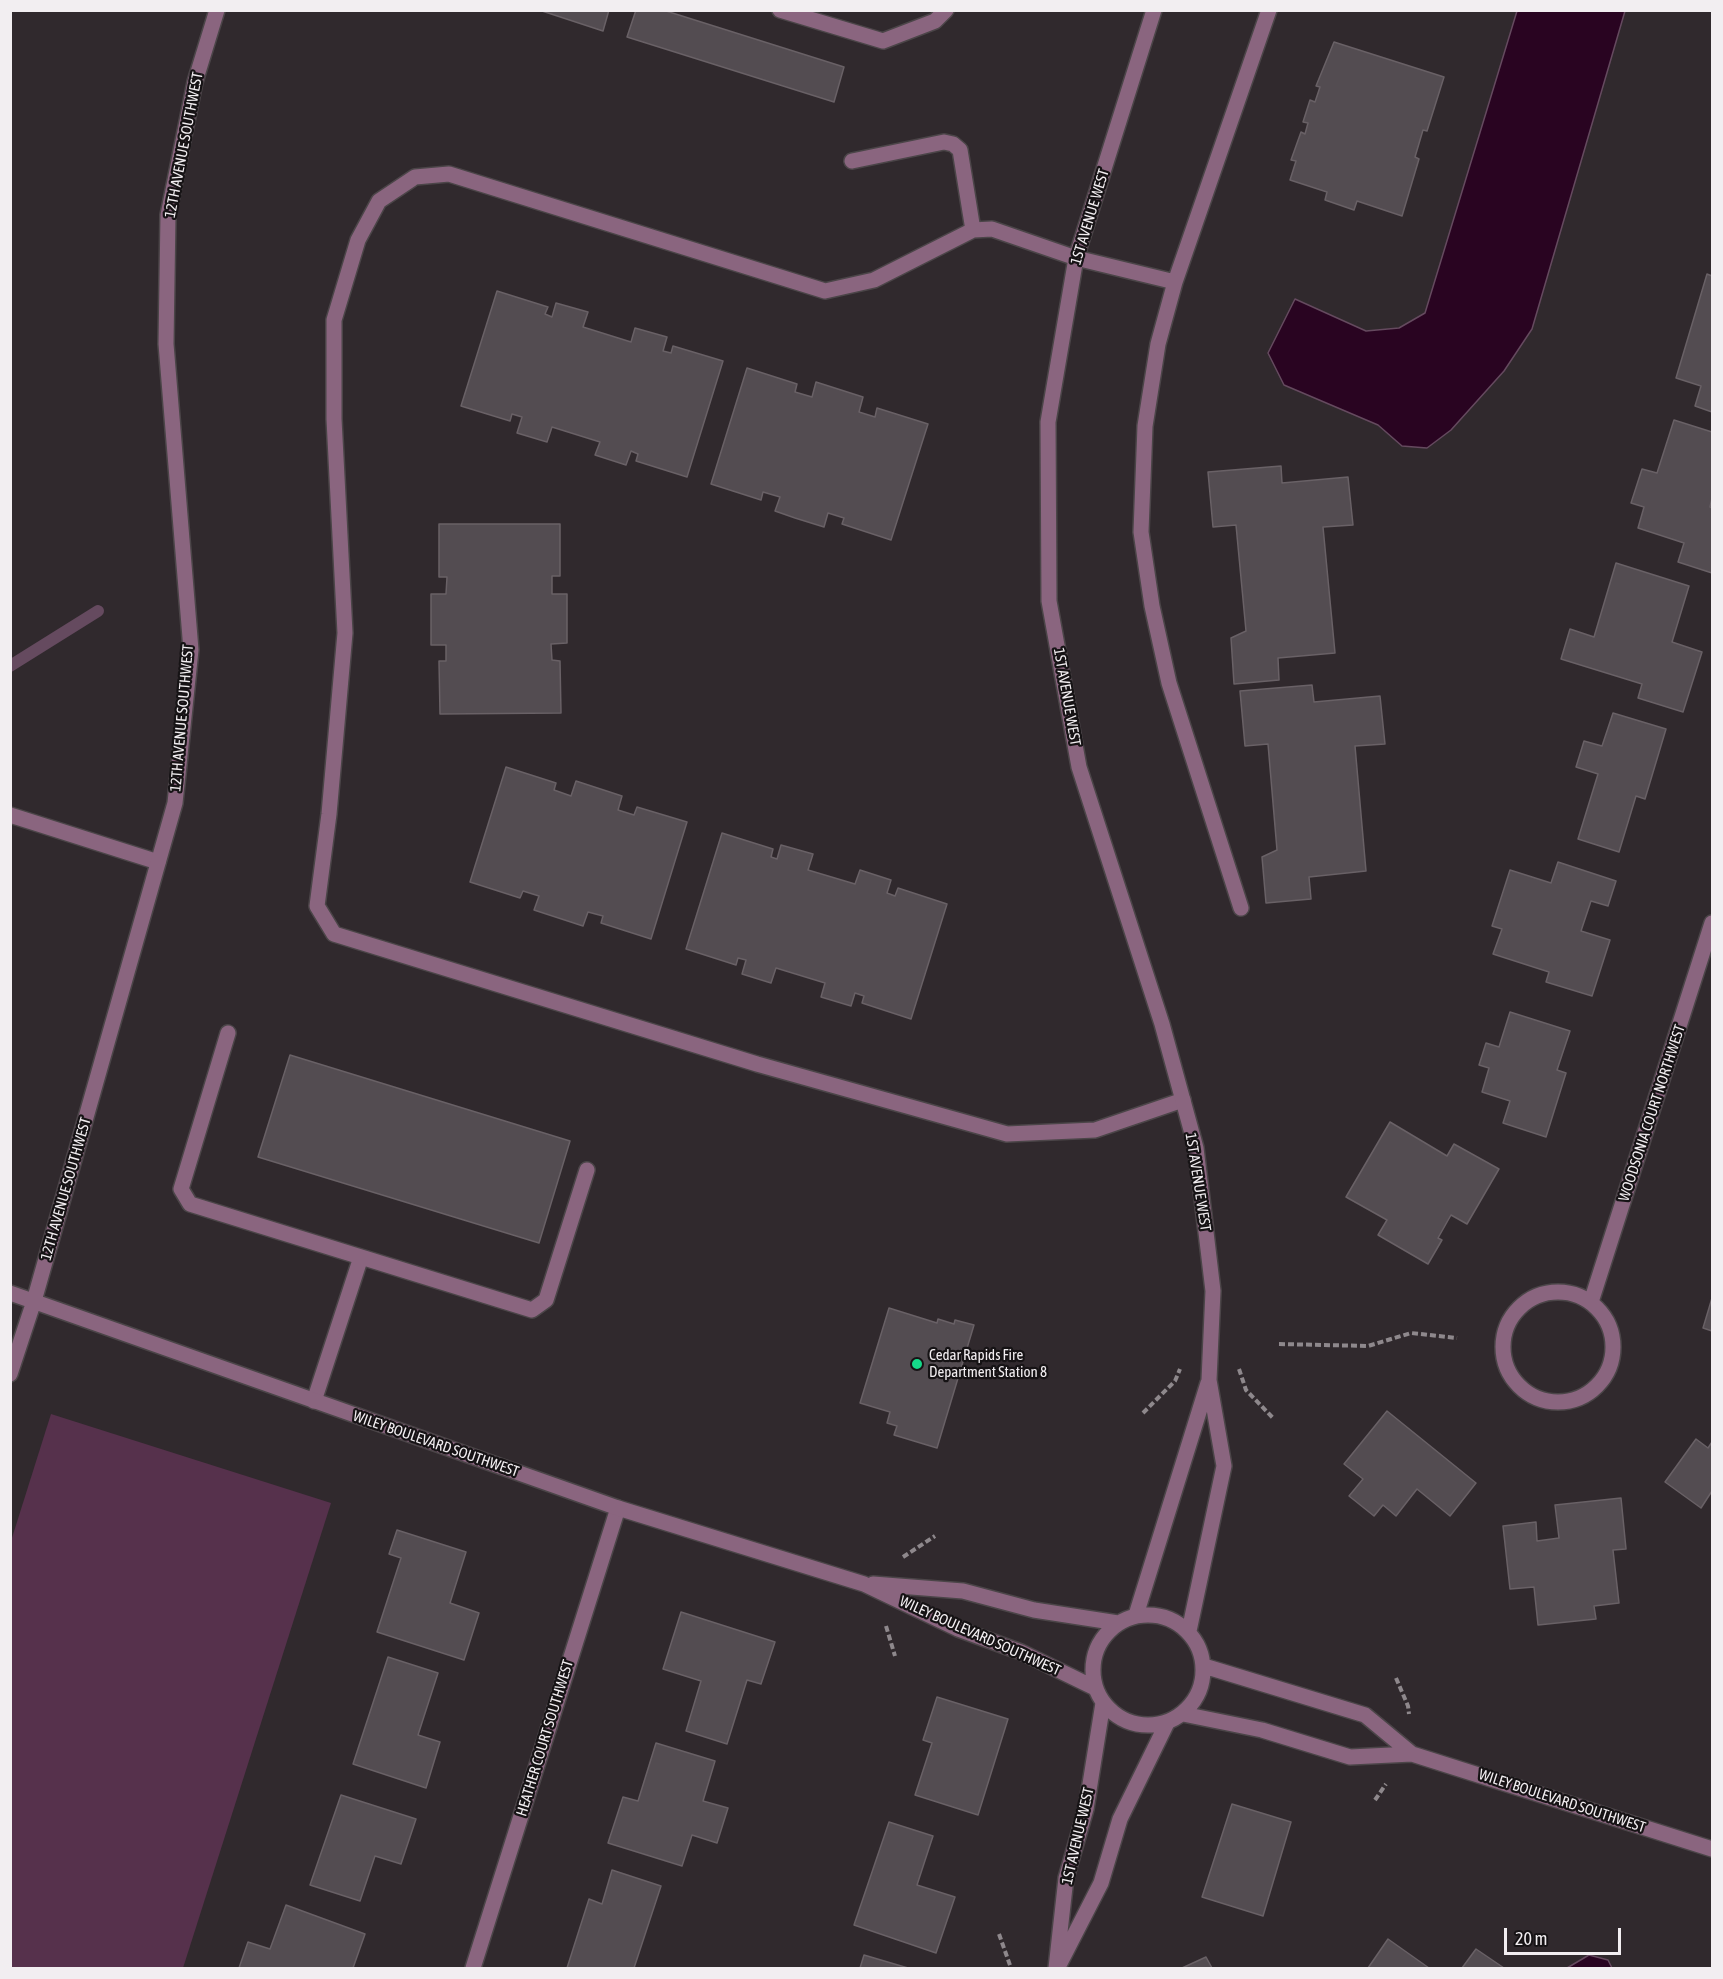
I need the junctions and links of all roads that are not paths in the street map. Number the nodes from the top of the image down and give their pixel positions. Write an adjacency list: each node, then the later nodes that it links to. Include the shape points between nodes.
1 (217, 10): 11 (street, 12TH AVENUE SOUTHWEST, via 195,82 168,215 166,344 191,650 175,803)
2 (780, 10): 3 (street, via 883,41 935,21)
3 (946, 10)
4 (1154, 10): 8 (street, 1ST AVENUE WEST)
5 (1269, 10): 9 (street)
6 (852, 161): 7 (street, via 944,142 953,144 960,150)
7 (973, 230): 8 (street, via 992,229); 15 (street, via 874,280 825,291 449,174 415,177 379,201 358,240 334,320 334,419 345,633 317,906 334,934 757,1064 1007,1134 1095,1130)
8 (1076, 258): 9 (street); 15 (street, 1ST AVENUE WEST, via 1048,422 1049,601 1079,767)
9 (1174, 282): 12 (street, via 1158,344 1145,426 1141,532 1169,683)
10 (10, 815): 11 (street)
11 (158, 862): 19 (street, 12TH AVENUE SOUTHWEST)
12 (1241, 908)
13 (1713, 923): 20 (street, WOODSONIA COURT NORTHWEST)
14 (228, 1033): 17 (street, via 181,1189 190,1204)
15 (1183, 1100): 22 (street, 1ST AVENUE WEST, via 1196,1148 1213,1291)
16 (587, 1170): 17 (street, via 546,1300 532,1310)
17 (360, 1257): 23 (street)
18 (10, 1293): 19 (street, WILEY BOULEVARD SOUTHWEST)
19 (34, 1301): 21 (street, 12TH AVENUE SOUTHWEST); 23 (street, WILEY BOULEVARD SOUTHWEST)
20 (1591, 1302): 20 (street, via 1574,1294 1539,1295 1510,1318 1503,1353 1508,1371 1532,1397 1550,1403 1569,1402 1586,1396 1605,1376 1614,1350 1612,1332 1604,1315)
21 (10, 1374)
22 (1209, 1380): 26 (street, 1ST AVENUE WEST); 28 (street, 1ST AVENUE WEST, via 1224,1466)
23 (314, 1401): 24 (street, WILEY BOULEVARD SOUTHWEST)
24 (618, 1508): 25 (street, WILEY BOULEVARD SOUTHWEST); 36 (street, HEATHER COURT SOUTHWEST)
25 (864, 1584): 27 (street, WILEY BOULEVARD SOUTHWEST, via 963,1591 1034,1610); 30 (street, WILEY BOULEVARD SOUTHWEST)
26 (1136, 1615): 27 (street); 28 (street, via 1155,1614 1174,1620)
27 (1119, 1623): 30 (street, via 1104,1636 1095,1653)
28 (1189, 1631): 29 (street)
29 (1204, 1666): 32 (street, via 1202,1685); 34 (street, WILEY BOULEVARD SOUTHWEST, via 1365,1716)
30 (1095, 1688): 31 (street)
31 (1103, 1703): 33 (street, via 1116,1716 1132,1723); 37 (street, 1ST AVENUE WEST, via 1086,1809 1066,1878)
32 (1183, 1714): 33 (street); 34 (street, WILEY BOULEVARD SOUTHWEST, via 1262,1730 1350,1757)
33 (1167, 1723): 37 (street, 1ST AVENUE WEST, via 1120,1819 1101,1883)
34 (1412, 1754): 35 (street, WILEY BOULEVARD SOUTHWEST)
35 (1713, 1849)
36 (473, 1968)
37 (1057, 1968)

